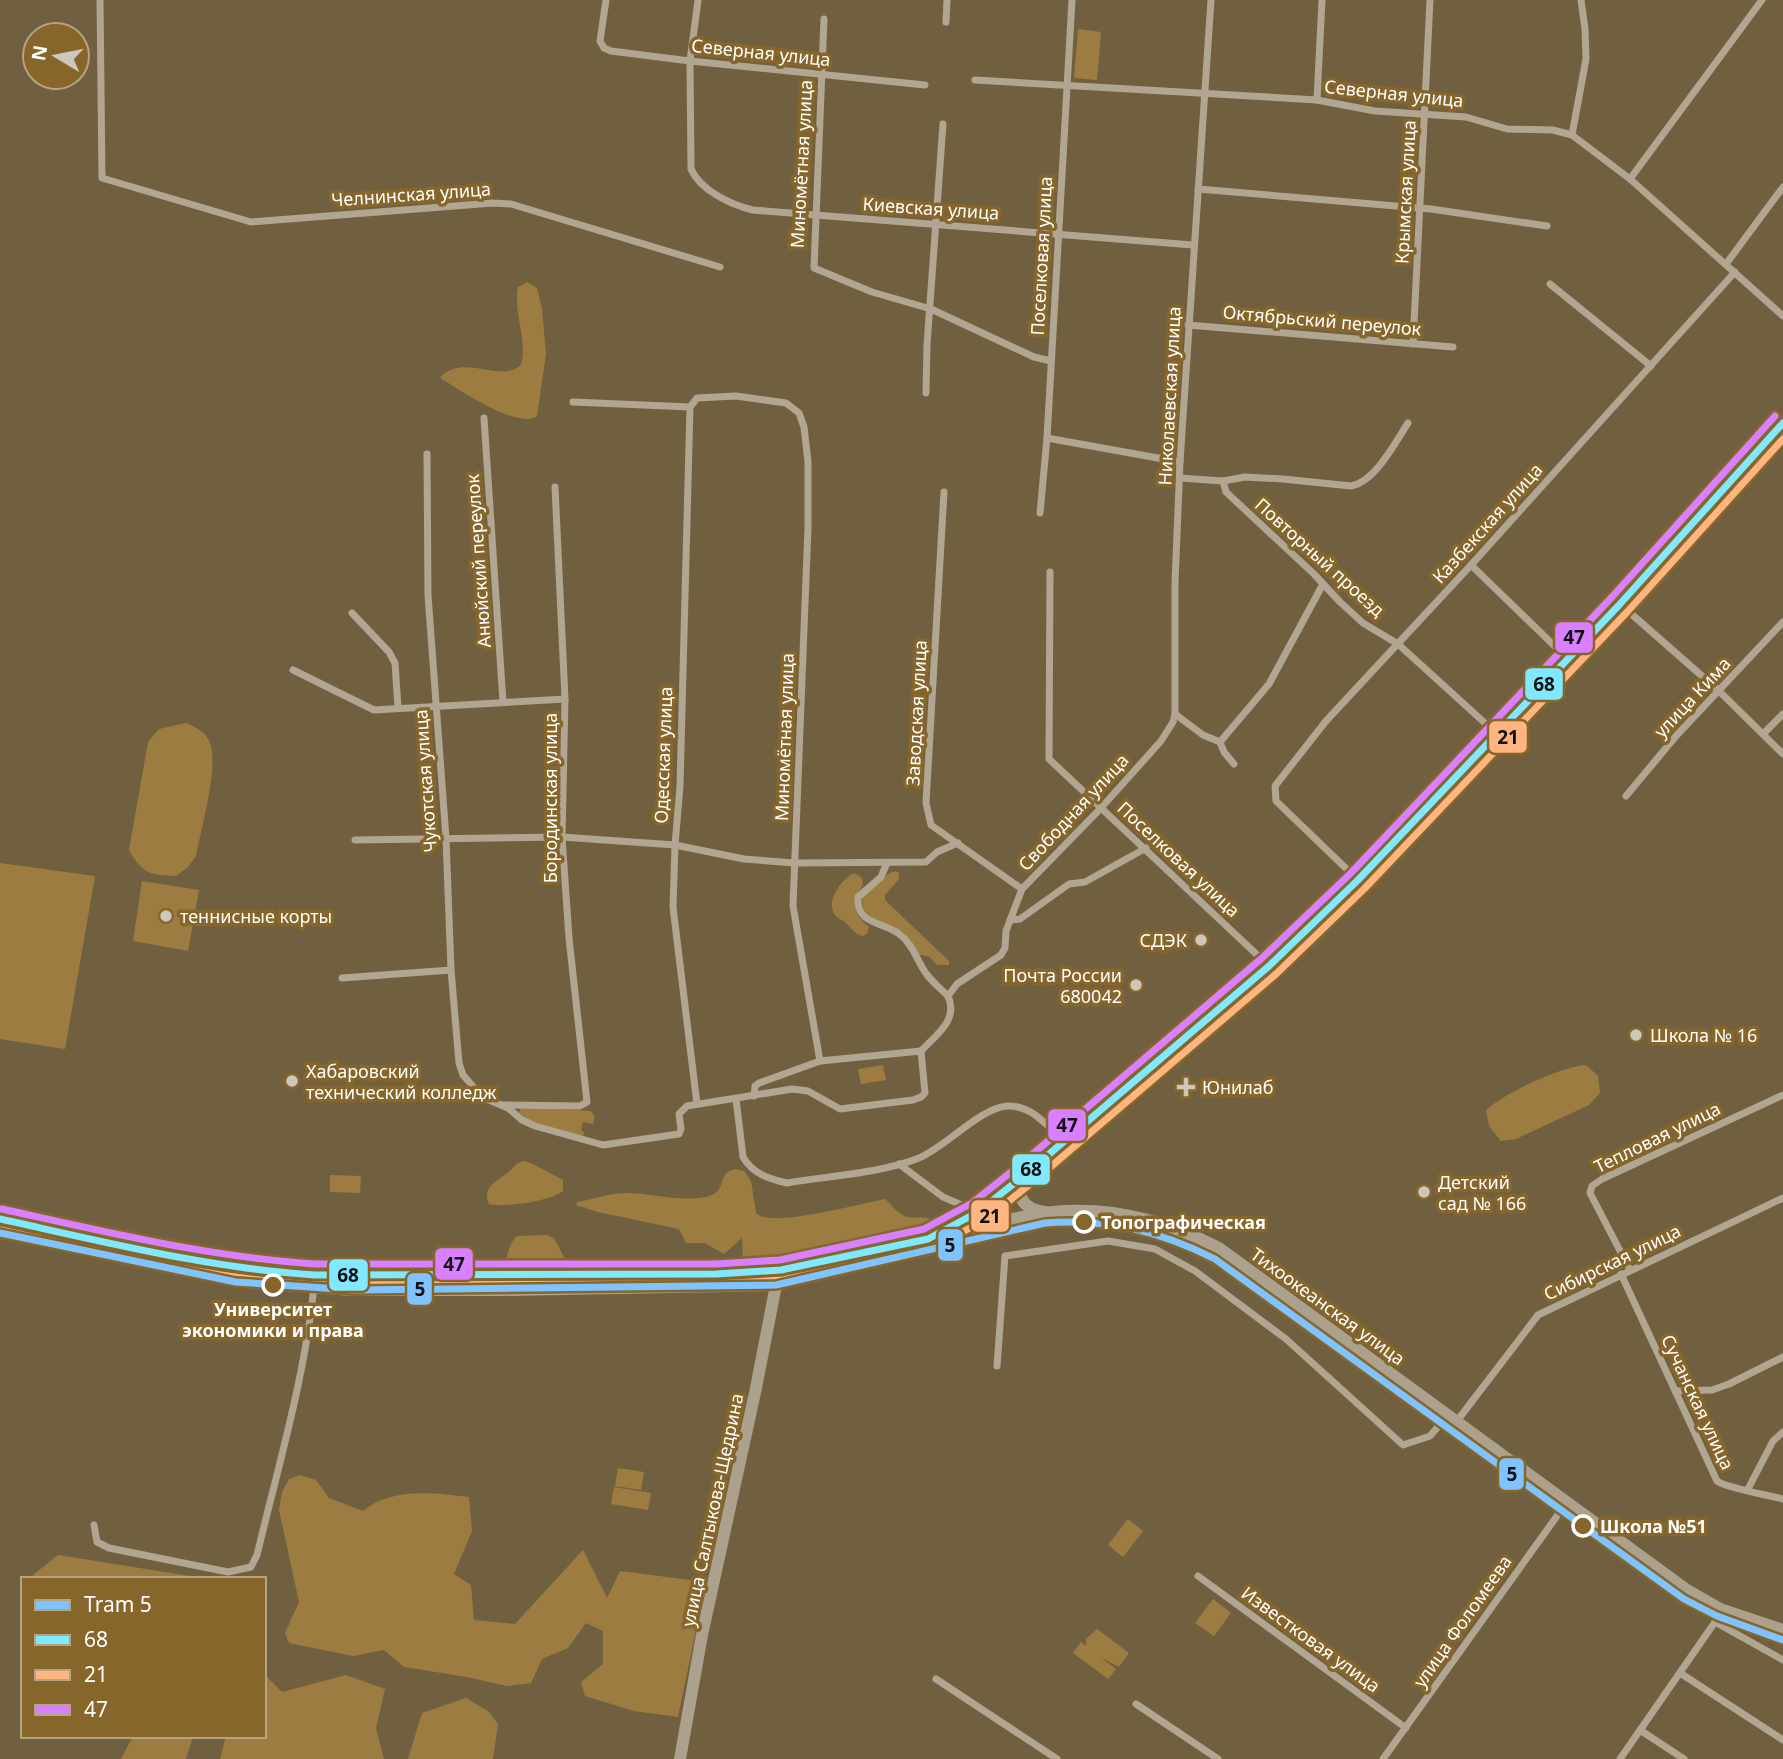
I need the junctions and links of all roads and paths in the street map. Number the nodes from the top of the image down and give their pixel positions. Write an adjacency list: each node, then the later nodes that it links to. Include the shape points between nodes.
1 (100, 0): 34 (street, Челнинская улица, via 102,178 251,222 511,205)
2 (606, 0): 13 (street, Северная улица, via 600,41 604,48)
3 (698, 0): 13 (street)
4 (947, 0): 12 (street)
5 (1072, 0): 17 (street, Поселковая улица)
6 (1211, 0): 18 (street, Николаевская улица)
7 (1322, 0): 19 (street)
8 (1430, 0): 20 (street, Крымская улица)
9 (1581, 0): 22 (street, via 1586,59)
10 (1762, 0): 23 (street)
11 (824, 19): 14 (street, Миномётная улица)
12 (946, 22)
13 (690, 61): 14 (street, Северная улица); 28 (street, Киевская улица, via 690,158 698,181 753,210)
14 (821, 74): 16 (street, Северная улица); 28 (street, Миномётная улица)
15 (975, 80): 17 (street, Северная улица)
16 (925, 85)
17 (1067, 85): 18 (street, Северная улица); 31 (street, Поселковая улица)
18 (1205, 94): 19 (street, Северная улица); 25 (street, Николаевская улица)
19 (1317, 100): 20 (street, Северная улица)
20 (1425, 114): 22 (street, Северная улица); 27 (street, Крымская улица)
21 (943, 124): 29 (street)
22 (1572, 135): 23 (street, Северная улица)
23 (1630, 179): 33 (street, Северная улица)
24 (1783, 187): 26 (street)
25 (1198, 189): 27 (street); 32 (street, Николаевская улица)
26 (1780, 198): 33 (street)
27 (1421, 208): 30 (street); 40 (street, Крымская улица)
28 (816, 216): 29 (street, Киевская улица); 37 (street, Миномётная улица, via 814,268 872,292)
29 (937, 223): 31 (street, Киевская улица); 37 (street)
30 (1547, 226)
31 (1059, 234): 32 (street, Киевская улица); 42 (street, Поселковая улица)
32 (1193, 245): 39 (street, Николаевская улица)
33 (1726, 264): 35 (street, Северная улица)
34 (719, 267)
35 (1735, 272): 38 (street, Северная улица); 43 (street, Казбекская улица)
36 (1550, 284): 43 (street)
37 (932, 309): 42 (street, via 1034,358); 44 (street)
38 (1783, 316)
39 (1188, 325): 40 (street, Октябрьский переулок); 52 (street, Николаевская улица)
40 (1413, 344): 41 (street, Октябрьский переулок)
41 (1452, 347)
42 (1051, 361): 50 (street, Поселковая улица)
43 (1651, 366): 58 (street, Казбекская улица)
44 (926, 393)
45 (573, 402): 46 (street)
46 (690, 407): 85 (street, Одесская улица); 87 (street, Миномётная улица, via 697,398 736,396 786,403 799,413 807,444 808,528)
47 (484, 418): 69 (street, Анюйский переулок)
48 (1783, 423): 61 (main road)
49 (1408, 424): 54 (street, via 1359,485 1245,477)
50 (1047, 438): 52 (street); 57 (street, Поселковая улица)
51 (427, 454): 70 (street, Чукотская улица)
52 (1180, 463): 53 (street, Николаевская улица)
53 (1180, 478): 54 (street); 72 (street, Николаевская улица)
54 (1223, 481): 60 (street, Повторный проезд, via 1226,492)
55 (555, 487): 68 (street, Бородинская улица)
56 (944, 492): 84 (street, Заводская улица, via 926,803 931,825)
57 (1040, 513)
58 (1471, 565): 64 (street, Казбекская улица); 65 (street)
59 (1050, 572): 80 (street, Поселковая улица, via 1049,759)
60 (1324, 584): 64 (street, Повторный проезд, via 1363,622); 76 (street, via 1269,684)
61 (1620, 604): 65 (main road); 67 (street)
62 (352, 613): 71 (street, via 396,663)
63 (1783, 622): 67 (street, улица Кима)
64 (1398, 643): 75 (street, Повторный проезд); 89 (street, Казбекская улица, via 1326,721 1275,786 1276,801)
65 (1568, 659): 75 (main road)
66 (293, 670): 71 (street, via 374,710)
67 (1718, 690): 74 (street); 79 (street, улица Кима)
68 (565, 699): 69 (street); 81 (street, Бородинская улица)
69 (503, 702): 70 (street)
70 (435, 706): 71 (street); 82 (street, Чукотская улица)
71 (398, 708)
72 (1175, 714): 76 (street); 80 (street, Свободная улица, via 1161,741)
73 (1783, 714): 74 (street)
74 (1764, 733): 77 (street)
75 (1497, 735): 89 (main road)
76 (1220, 742): 78 (street)
77 (1783, 754)
78 (1234, 764)
79 (1626, 796)
80 (1101, 808): 86 (street, Поселковая улица); 90 (street, Свободная улица)
81 (562, 837): 82 (street); 85 (street); 102 (street, Бородинская улица, via 587,1102 580,1106)
82 (446, 838): 83 (street); 93 (street, Чукотская улица)
83 (355, 840)
84 (958, 843): 88 (street, via 926,862); 90 (street, Заводская улица)
85 (675, 845): 87 (street, via 744,859); 101 (street, Одесская улица, via 673,906)
86 (1146, 848): 91 (street, via 1085,882 1069,884 1020,919); 92 (street, Поселковая улица)
87 (794, 863): 88 (street); 97 (street, Миномётная улица, via 793,906)
88 (887, 863): 95 (street, via 881,877 858,897 859,911 864,918 900,934)
89 (1358, 880): 92 (main road)
90 (1022, 889): 91 (street, Свободная улица)
91 (1010, 920): 95 (street, Свободная улица, via 1001,955 957,984)
92 (1269, 966): 103 (main road)
93 (451, 970): 94 (street); 102 (street, Чукотская улица, via 463,1075 482,1097)
94 (342, 978)
95 (948, 996): 96 (street, via 950,1018)
96 (921, 1051): 97 (street); 99 (street, via 925,1093 913,1100 840,1109 799,1089)
97 (820, 1061): 99 (street, via 759,1083)
98 (1783, 1095): 112 (street, Тепловая улица, via 1592,1186 1590,1193)
99 (754, 1096): 100 (street)
100 (736, 1098): 101 (street); 104 (street, via 743,1157 755,1172 770,1180 787,1183)
101 (697, 1104): 102 (street, via 681,1110 679,1134 603,1145 535,1126)
102 (500, 1105)
103 (1065, 1141): 104 (street, via 1026,1108 1006,1106 989,1111 931,1152); 105 (main road)
104 (899, 1164): 107 (street, via 943,1197)
105 (1027, 1173): 107 (main road); 108 (main road, via 1019,1193 1025,1205)
106 (1783, 1198): 112 (street, Сибирская улица)
107 (978, 1212): 110 (main road)
108 (1049, 1212): 110 (main road, Тихоокеанская улица); 118 (main road, Тихоокеанская улица, via 1089,1210 1141,1218 1219,1248)
109 (0, 1219): 114 (main road, Тихоокеанская улица, via 185,1259)
110 (928, 1239): 111 (main road, Тихоокеанская улица)
111 (781, 1270): 114 (main road, Тихоокеанская улица); 135 (main road, улица Салтыкова-Щедрина, via 704,1623)
112 (1630, 1270): 113 (street, Сибирская улица)
113 (1621, 1274): 117 (street, Сучанская улица); 118 (street, Сибирская улица, via 1538,1315)
114 (314, 1275): 123 (street, via 296,1392 251,1567 228,1572 109,1548 97,1542)
115 (1783, 1357): 117 (street, via 1712,1390)
116 (998, 1366): 118 (street, Сибирская улица, via 1005,1256 1108,1241 1155,1249 1195,1271 1286,1339 1403,1445 1430,1436)
117 (1675, 1391): 120 (street, Сучанская улица, via 1717,1481)
118 (1452, 1418): 122 (main road, Тихоокеанская улица)
119 (1783, 1432): 120 (street, via 1773,1441)
120 (1748, 1489): 121 (street, Сучанская улица)
121 (1783, 1499)
122 (1567, 1502): 125 (main road, Тихоокеанская улица); 132 (street, улица Фоломеева)
123 (94, 1525)
124 (1198, 1576): 132 (street, Известковая улица)
125 (1720, 1609): 126 (street); 127 (main road, Тихоокеанская улица)
126 (1715, 1622): 128 (street); 129 (street)
127 (1783, 1630)
128 (1783, 1660)
129 (1680, 1673): 133 (street); 134 (street)
130 (936, 1679): 136 (street)
131 (1136, 1704): 137 (street)
132 (1406, 1728): 138 (street, улица Фоломеева)
133 (1640, 1730): 139 (street); 140 (street)
134 (1783, 1740)
135 (680, 1759)
136 (1057, 1759)
137 (1218, 1759)
138 (1383, 1759)
139 (1620, 1759)
140 (1684, 1759)

